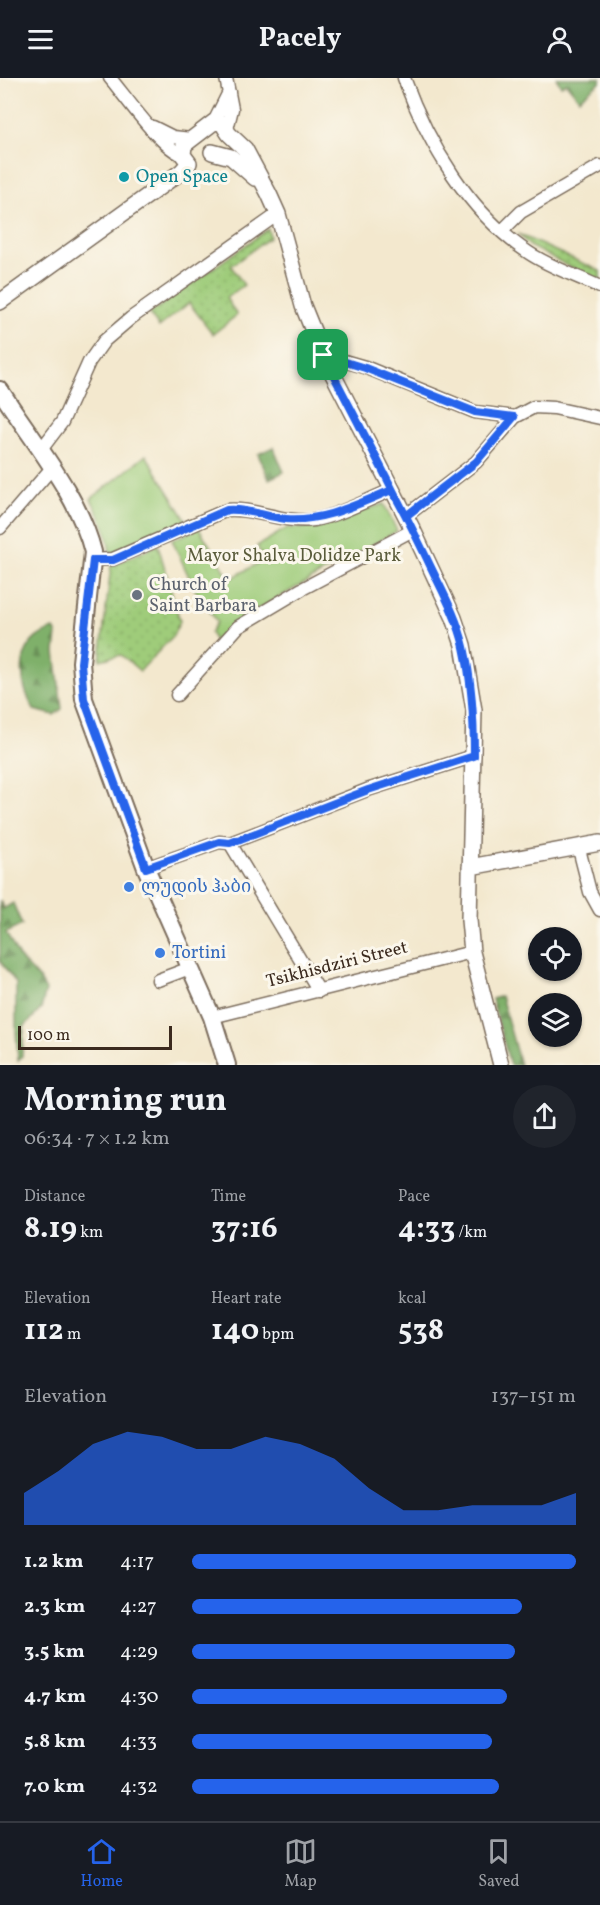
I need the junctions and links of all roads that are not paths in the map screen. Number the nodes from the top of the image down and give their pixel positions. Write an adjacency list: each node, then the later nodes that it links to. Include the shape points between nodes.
1 (110, 78): 4 (street)
2 (226, 78): 5 (street, via 231,120)
3 (404, 78): 12 (street, via 440,155)
4 (152, 127): 6 (street, via 173,137); 8 (street, via 167,147)
5 (223, 129): 6 (street); 7 (street, via 228,139); 10 (street, via 245,149)
6 (191, 139): 8 (street, via 184,146)
7 (212, 152): 8 (street, via 198,162); 10 (street, via 239,162)
8 (186, 159): 14 (street, via 182,171)
9 (600, 166): 12 (street, via 521,212)
10 (269, 194): 11 (street)
11 (278, 214): 15 (street, via 303,306); 20 (street, via 104,341 89,362 62,422)
12 (502, 231): 13 (street, via 531,254)
13 (600, 287)
14 (0, 302)
15 (323, 355): 18 (street, via 475,412); 22 (street)
16 (0, 390): 17 (main road)
17 (6, 412): 20 (main road)
18 (514, 417): 19 (street, via 534,407); 23 (street, via 476,462)
19 (600, 418)
20 (40, 451): 21 (main road)
21 (51, 469): 24 (street); 26 (main road, via 89,534)
22 (392, 490): 23 (street); 26 (street, via 314,520 258,515 238,508 227,510 113,560)
23 (406, 516): 25 (street)
24 (0, 528)
25 (413, 530): 27 (street, via 238,627); 28 (street, via 464,645 474,710)
26 (93, 560): 33 (main road, via 81,663 84,699)
27 (177, 696)
28 (474, 756): 29 (street, via 368,790); 32 (street)
29 (230, 843): 33 (street, via 219,842); 38 (street)
30 (600, 843): 31 (street)
31 (579, 849): 32 (street); 34 (street, via 590,892)
32 (470, 867): 35 (street)
33 (146, 868): 36 (main road)
34 (600, 910)
35 (472, 952): 38 (street, Tsikhisdziri Street); 41 (street)
36 (190, 968): 37 (street); 39 (main road)
37 (158, 980)
38 (319, 991): 39 (street, Tsikhisdziri Street)
39 (212, 1017): 40 (main road)
40 (227, 1065)
41 (501, 1065)

